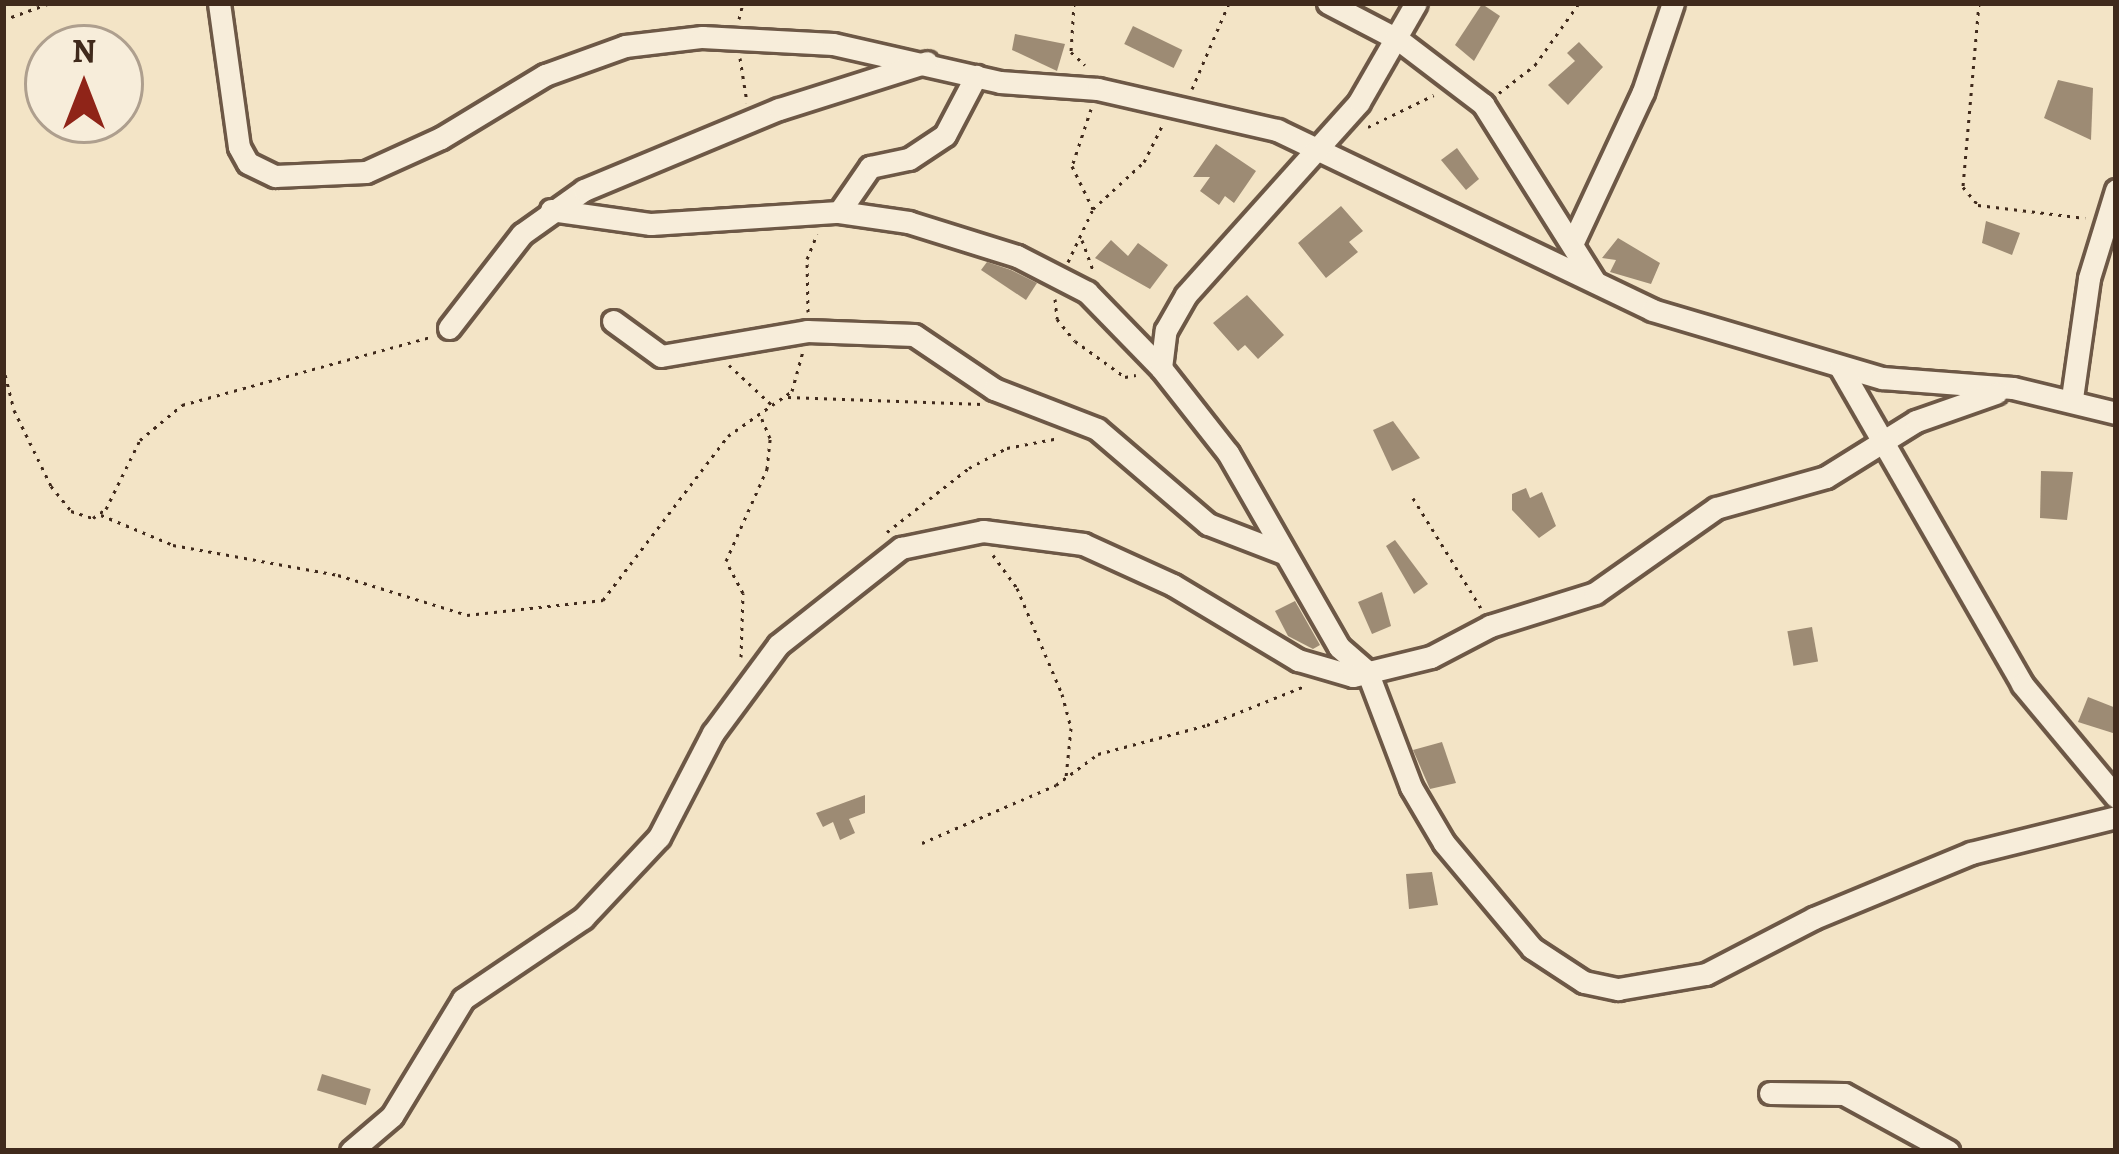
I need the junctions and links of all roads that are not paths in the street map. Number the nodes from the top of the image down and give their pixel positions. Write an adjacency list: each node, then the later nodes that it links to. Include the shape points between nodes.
1 (219, 3): 6 (street, via 239,147 261,173 316,180 366,172 592,57 658,39 740,39)
2 (1328, 3): 5 (street)
3 (1416, 3): 5 (street)
4 (1673, 3): 12 (street, via 1643,92)
5 (1399, 40): 8 (street); 12 (street, via 1483,104)
6 (927, 62): 7 (street); 10 (street, via 620,171)
7 (976, 76): 8 (street, via 1098,88); 11 (street, via 945,135 909,159 870,167)
8 (1319, 147): 13 (street); 16 (street, via 1186,296)
9 (2116, 190): 19 (street)
10 (551, 210): 11 (street, via 651,224); 15 (street, via 521,234)
11 (839, 212): 16 (street, via 908,222 1062,277)
12 (1574, 242): 13 (street)
13 (1595, 282): 17 (street, via 1652,310)
14 (613, 321): 22 (street, via 661,356 807,331 914,335 994,389 1097,429 1208,524)
15 (449, 328)
16 (1155, 361): 22 (street, via 1228,454)
17 (1840, 367): 18 (street, via 1905,381); 21 (street)
18 (2013, 388): 19 (street); 21 (street, via 1916,421)
19 (2072, 398): 20 (street)
20 (2116, 413)
21 (1884, 442): 23 (street, via 1826,477 1716,508 1594,593); 24 (street, via 2022,684)
22 (1283, 553): 23 (street, via 1343,654)
23 (1368, 673): 25 (street, via 1411,787 1444,843 1552,967 1605,988 1706,974 1814,917 1971,853); 27 (street, via 1338,675 1083,544 971,531 901,548 778,645 713,733 659,837 583,917 463,999 392,1116)
24 (2116, 797)
25 (2116, 818)
26 (1770, 1093): 28 (street, via 1844,1094)
27 (351, 1151)
28 (1948, 1151)

